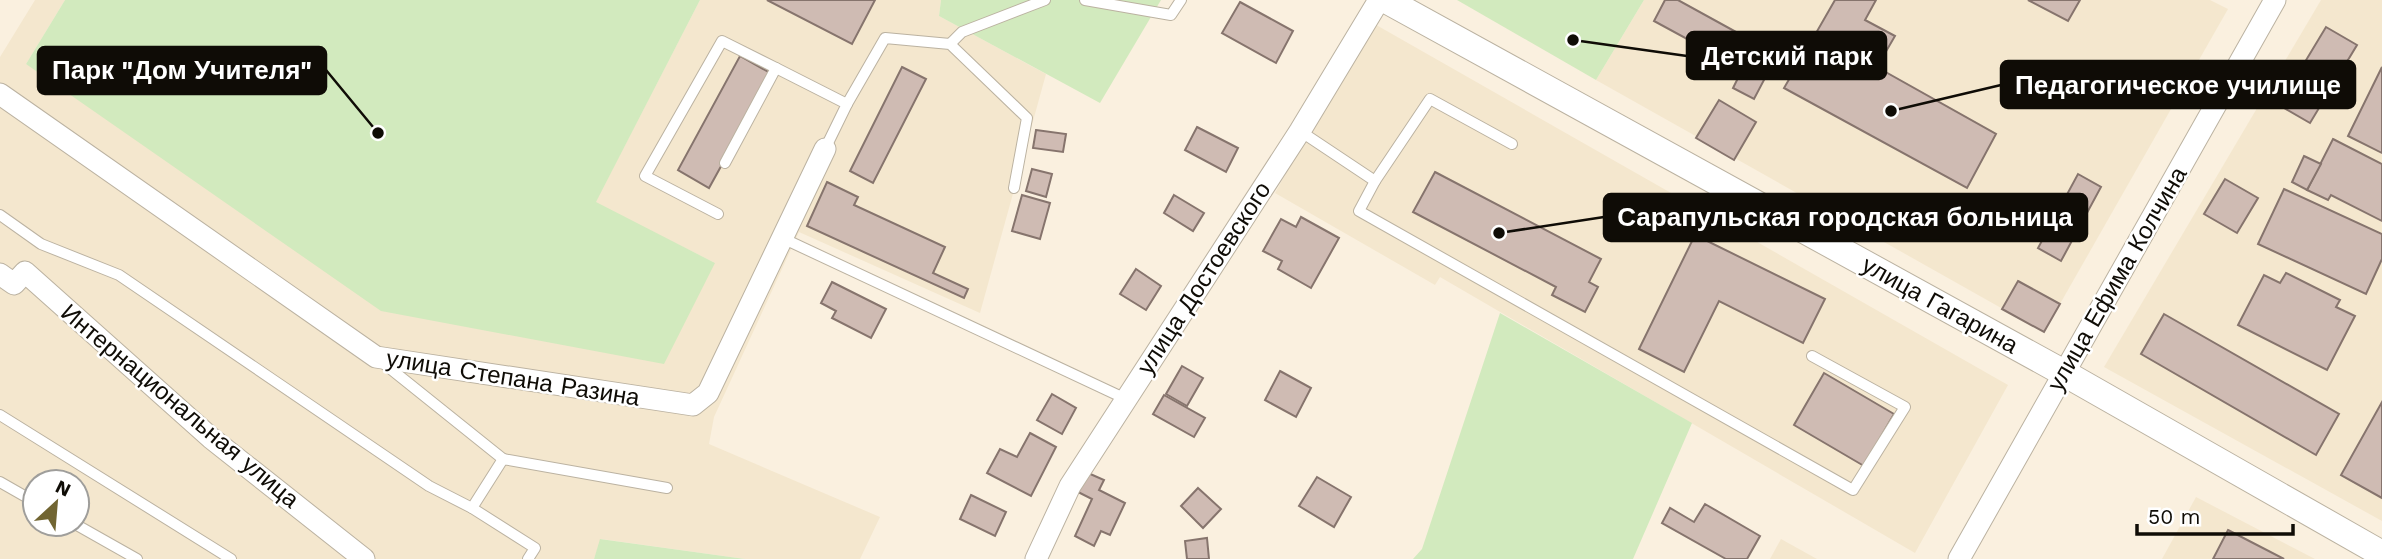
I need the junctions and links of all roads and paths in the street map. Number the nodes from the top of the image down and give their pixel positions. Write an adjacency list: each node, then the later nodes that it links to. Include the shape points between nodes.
1 (1045, 0): 7 (lane, via 962,32)
2 (1085, 0): 3 (lane, via 1171,15)
3 (1181, 0)
4 (1379, 0): 11 (street, улица Достоевского)
5 (1386, 0): 23 (street, улица Гагарина)
6 (2275, 0): 23 (street, улица Ефима Колчина)
7 (950, 44): 10 (lane, via 885,38); 16 (lane, via 1027,118)
8 (776, 68): 10 (lane); 14 (lane); 17 (lane, via 722,41 645,176)
9 (0, 94): 22 (street, улица Степана Разина)
10 (847, 103): 13 (lane)
11 (1300, 131): 15 (lane); 24 (street, улица Достоевского)
12 (1512, 144): 15 (lane, via 1430,99)
13 (825, 149): 19 (street, улица Степана Разина)
14 (725, 163)
15 (1375, 181): 21 (lane, via 1359,211 1853,490 1905,407)
16 (1014, 188)
17 (718, 214)
18 (0, 215): 30 (lane, via 41,244 119,275 429,486)
19 (780, 237): 22 (street, улица Степана Разина, via 708,393 693,405); 24 (lane)
20 (0, 274): 35 (street, Интернациональная улица, via 14,285 25,272 211,438)
21 (1812, 356)
22 (376, 357): 26 (lane)
23 (2064, 373): 32 (street, улица Гагарина); 38 (street, улица Ефима Колчина)
24 (1126, 399): 37 (street, улица Достоевского, via 1070,486)
25 (0, 415): 34 (lane)
26 (503, 459): 28 (lane); 30 (lane)
27 (0, 482): 29 (lane)
28 (667, 488)
29 (21, 494)
30 (472, 508): 36 (lane, via 535,548)
31 (91, 533): 33 (lane)
32 (2382, 554)
33 (136, 559)
34 (231, 559)
35 (364, 559)
36 (528, 559)
37 (1036, 559)
38 (1959, 559)

